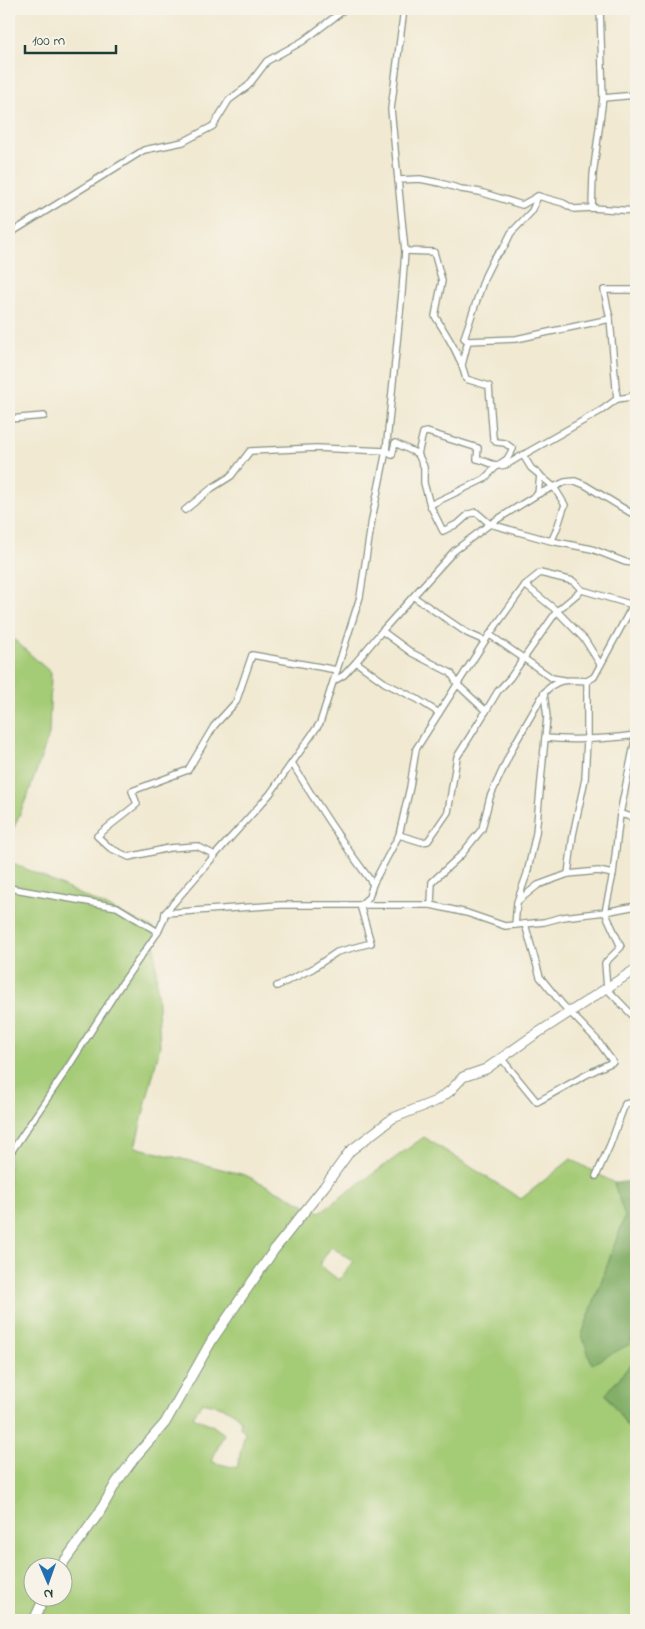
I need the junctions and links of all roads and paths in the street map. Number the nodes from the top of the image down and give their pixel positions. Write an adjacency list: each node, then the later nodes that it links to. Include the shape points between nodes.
1 (344, 9): 10 (street, via 303,41 267,61 248,86 229,100 213,126 183,142 144,150)
2 (404, 9): 6 (street, via 391,109)
3 (600, 9): 5 (street)
4 (636, 95): 5 (street)
5 (603, 98): 8 (street)
6 (398, 180): 7 (street, via 440,182 522,205); 11 (street)
7 (538, 196): 8 (street, via 574,209); 14 (street, via 532,211 511,233 485,276 464,338)
8 (592, 208): 9 (street)
9 (636, 211)
10 (9, 234)
11 (405, 251): 15 (street, via 434,252 442,281 435,316); 20 (street)
12 (636, 290): 13 (street, via 604,290)
13 (610, 318): 14 (street, via 516,339); 17 (street)
14 (468, 341): 15 (street)
15 (462, 365): 23 (street, via 466,379 489,386 493,438 513,449)
16 (636, 392): 17 (street, via 630,397)
17 (617, 399): 22 (street)
18 (44, 416): 19 (street)
19 (9, 419)
20 (386, 450): 21 (street, via 392,455 395,443); 28 (street, via 316,448 250,452 231,476); 45 (street, via 360,597)
21 (418, 454): 23 (street, via 423,433 427,432 478,448 477,459); 27 (street, via 424,468)
22 (524, 455): 23 (street, via 503,466); 24 (street, via 531,468)
23 (498, 465): 27 (street, via 484,479)
24 (540, 475): 25 (street); 26 (street)
25 (554, 487): 26 (street); 29 (street, via 575,481); 31 (street, via 565,505)
26 (538, 494): 30 (street)
27 (430, 506): 30 (street, via 443,531 473,512)
28 (185, 510)
29 (636, 516)
30 (490, 524): 31 (street); 36 (street, via 454,551)
31 (551, 541): 32 (street, via 592,549)
32 (636, 563)
33 (524, 585): 35 (street, via 540,573 573,581); 38 (street); 40 (street)
34 (636, 585): 37 (street)
35 (582, 590): 37 (street); 38 (street)
36 (414, 596): 39 (street); 41 (street, via 466,633)
37 (635, 605): 44 (street)
38 (557, 611): 42 (street); 44 (street, via 585,640)
39 (382, 630): 43 (street); 49 (street, via 412,653 451,673)
40 (490, 635): 41 (street); 42 (street)
41 (485, 641): 49 (street)
42 (522, 658): 46 (street, via 552,678); 51 (street)
43 (356, 662): 47 (street); 52 (street, via 385,683)
44 (600, 664): 48 (street, via 594,677)
45 (337, 670): 47 (street); 60 (street, via 252,655 236,702 214,726 188,770 132,791 137,804 97,836 110,848 129,857 197,846)
46 (566, 680): 48 (street); 50 (street, via 552,684)
47 (334, 681): 56 (street, via 320,723)
48 (588, 681): 55 (street)
49 (458, 685): 51 (street); 52 (street)
50 (544, 693): 54 (street); 67 (street, via 513,747 490,797 482,829 461,855 432,882)
51 (486, 711): 59 (street, via 458,757 448,812 428,841)
52 (439, 713): 59 (street, via 416,749)
53 (636, 735): 55 (street); 57 (street)
54 (545, 738): 55 (street); 65 (street, via 536,833)
55 (587, 740): 61 (street, via 585,779)
56 (292, 763): 60 (street, via 270,794); 63 (street, via 352,856)
57 (620, 814): 58 (street); 62 (street)
58 (636, 818)
59 (399, 835): 63 (street)
60 (215, 855): 70 (street)
61 (568, 874): 62 (street, via 598,871); 65 (street, via 538,885)
62 (613, 874): 69 (street)
63 (374, 884): 66 (street, via 369,897)
64 (9, 888): 73 (street, via 117,907)
65 (517, 902): 72 (street)
66 (360, 904): 67 (street); 70 (street, via 281,905); 75 (street, via 371,943 337,952)
67 (431, 905): 72 (street, via 505,926)
68 (636, 906): 69 (street)
69 (605, 912): 71 (street); 76 (street, via 621,946 605,963)
70 (165, 913): 73 (street)
71 (525, 924): 72 (street); 77 (street, via 540,977)
72 (515, 925)
73 (158, 932): 81 (street)
74 (636, 970): 76 (street)
75 (277, 986)
76 (607, 989): 77 (street); 78 (street)
77 (571, 1012): 79 (street); 79 (street, via 613,1062 588,1072 537,1102)
78 (636, 1019)
79 (501, 1058): 83 (street, via 486,1069 463,1077 436,1101 394,1118 350,1150 274,1250 212,1340 165,1423 116,1483)
80 (636, 1101): 82 (street, via 625,1104)
81 (9, 1155)
82 (596, 1176)
83 (68, 1556)
84 (40, 1606): 85 (street)
85 (34, 1620)

